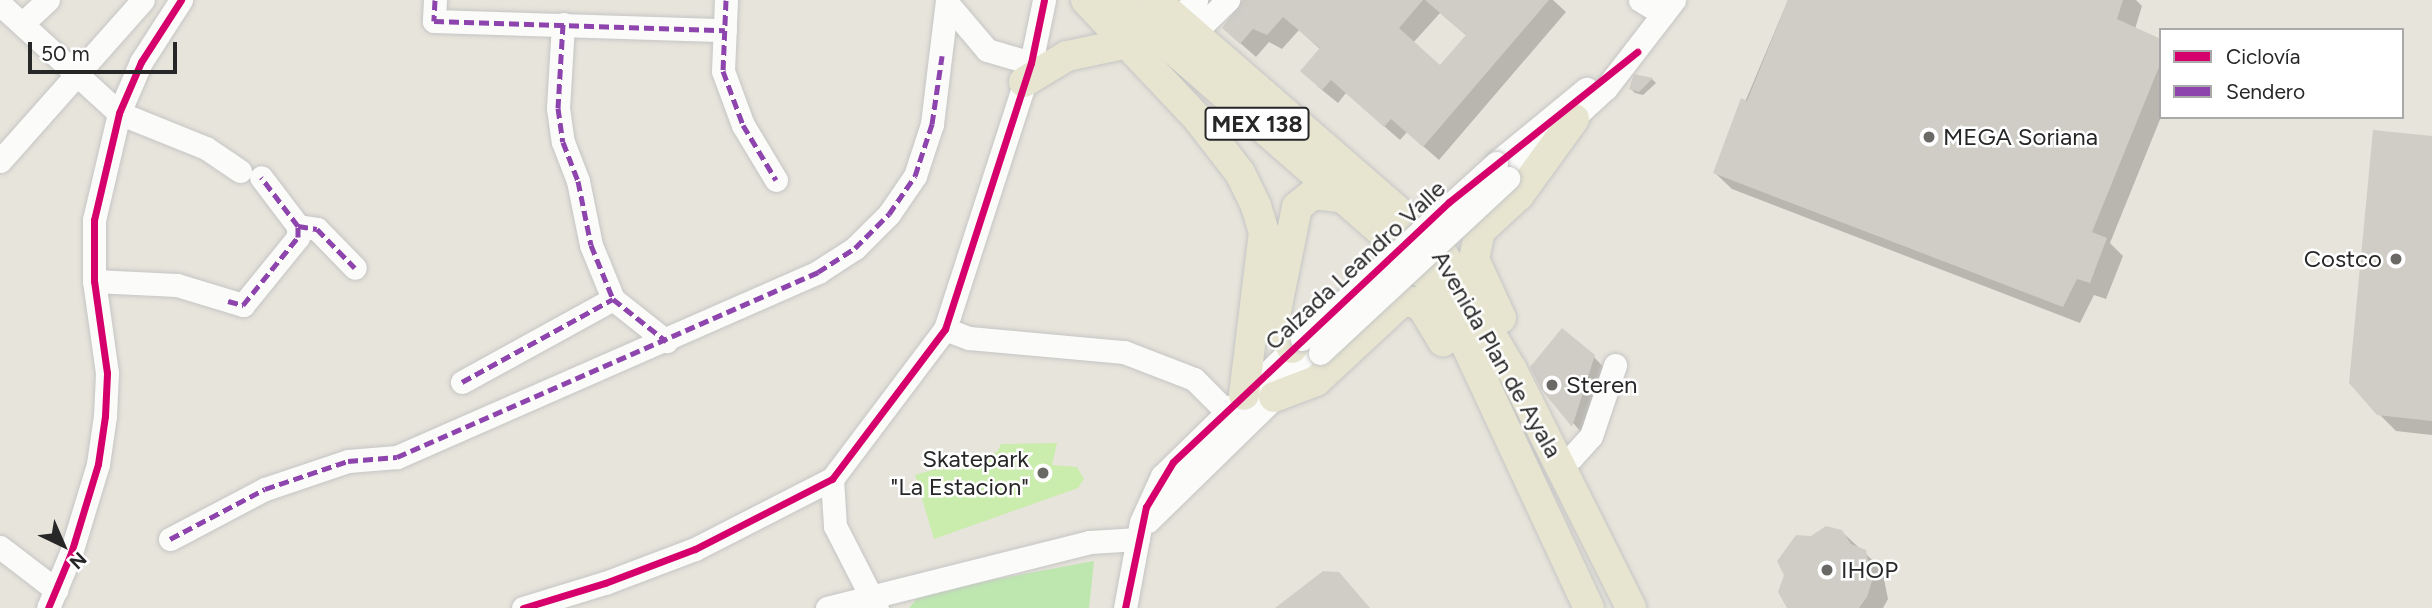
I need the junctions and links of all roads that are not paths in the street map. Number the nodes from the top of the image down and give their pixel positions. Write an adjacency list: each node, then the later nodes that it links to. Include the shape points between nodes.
1 (48, 0): 15 (street)
2 (143, 0): 21 (street)
3 (181, 0): 22 (street, via 141,62)
4 (435, 0): 16 (street, via 434,21)
5 (726, 0): 17 (street)
6 (1044, 0): 20 (street)
7 (1086, 0): 18 (main road)
8 (1116, 0): 14 (main road, Avenida Plan de Ayala / MEX 138)
9 (1228, 0): 14 (street)
10 (1640, 0): 13 (street)
11 (947, 2): 20 (street, via 988,50); 35 (street, via 932,124 915,176 890,214 855,248 818,272)
12 (0, 4): 15 (street)
13 (1668, 7): 19 (street, Calzada Leandro Valle)
14 (1181, 22): 23 (main road); 25 (main road, Avenida Plan de Ayala / MEX 138); 38 (main road, Avenida Plan de Ayala / MEX 138, via 1438,246)
15 (23, 23): 21 (street)
16 (563, 24): 17 (street); 33 (street, via 558,108 563,142 578,181 591,245)
17 (725, 30): 28 (street, via 723,71 743,125)
18 (1124, 44): 20 (main road, via 1067,56); 23 (main road)
19 (1637, 52): 24 (street, Calzada Leandro Valle); 27 (street, Calzada Leandro Valle)
20 (1028, 72): 34 (street)
21 (75, 74): 22 (street); 26 (street)
22 (119, 113): 30 (street, via 206,148 250,174); 32 (street, via 94,220)
23 (1197, 118): 25 (main road); 42 (main road, via 1240,173 1264,232)
24 (1574, 119): 27 (street, Calzada Leandro Valle); 38 (main road, via 1519,195 1480,231 1475,246 1474,258 1506,328)
25 (1261, 128): 29 (main road, Avenida Plan de Ayala / MEX 138)
26 (0, 161)
27 (1502, 170): 36 (street, Calzada Leandro Valle, bridge)
28 (776, 180)
29 (1339, 197): 36 (main road, via 1313,194 1297,207 1275,316 1278,330); 40 (main road, Avenida Plan de Ayala / MEX 138, via 1416,262 1432,282 1463,338)
30 (298, 226): 31 (street, via 317,229); 32 (street, via 298,237 243,305 177,285)
31 (355, 268)
32 (94, 281): 48 (street, via 107,373 106,416 98,464)
33 (613, 299): 35 (street); 39 (street)
34 (945, 329): 42 (street, via 969,338 1124,352 1194,379); 44 (street)
35 (666, 341): 45 (street, via 397,457 348,461 265,489)
36 (1305, 347): 41 (street, Calzada Leandro Valle); 42 (street, Calzada Leandro Valle)
37 (1615, 365): 43 (street, via 1591,436)
38 (1512, 370): 43 (main road, Avenida Plan de Ayala / MEX 138)
39 (462, 382)
40 (1484, 390): 41 (main road, via 1457,364 1423,308 1401,302 1316,381); 43 (main road, via 1520,427 1537,454); 53 (main road, Avenida Plan de Ayala / MEX 138)
41 (1274, 397): 46 (street, Calzada Leandro Valle, via 1169,496)
42 (1235, 403): 46 (street, Calzada Leandro Valle, via 1162,476 1146,506)
43 (1560, 464): 54 (main road, Avenida Plan de Ayala / MEX 138)
44 (832, 479): 49 (street, via 835,526); 50 (street, via 695,549)
45 (170, 539)
46 (1138, 539): 49 (street, via 1090,542); 52 (street)
47 (0, 547): 48 (street)
48 (52, 599)
49 (874, 601): 51 (street)
50 (523, 608)
51 (827, 608)
52 (1125, 608)
53 (1589, 608)
54 (1631, 608)

